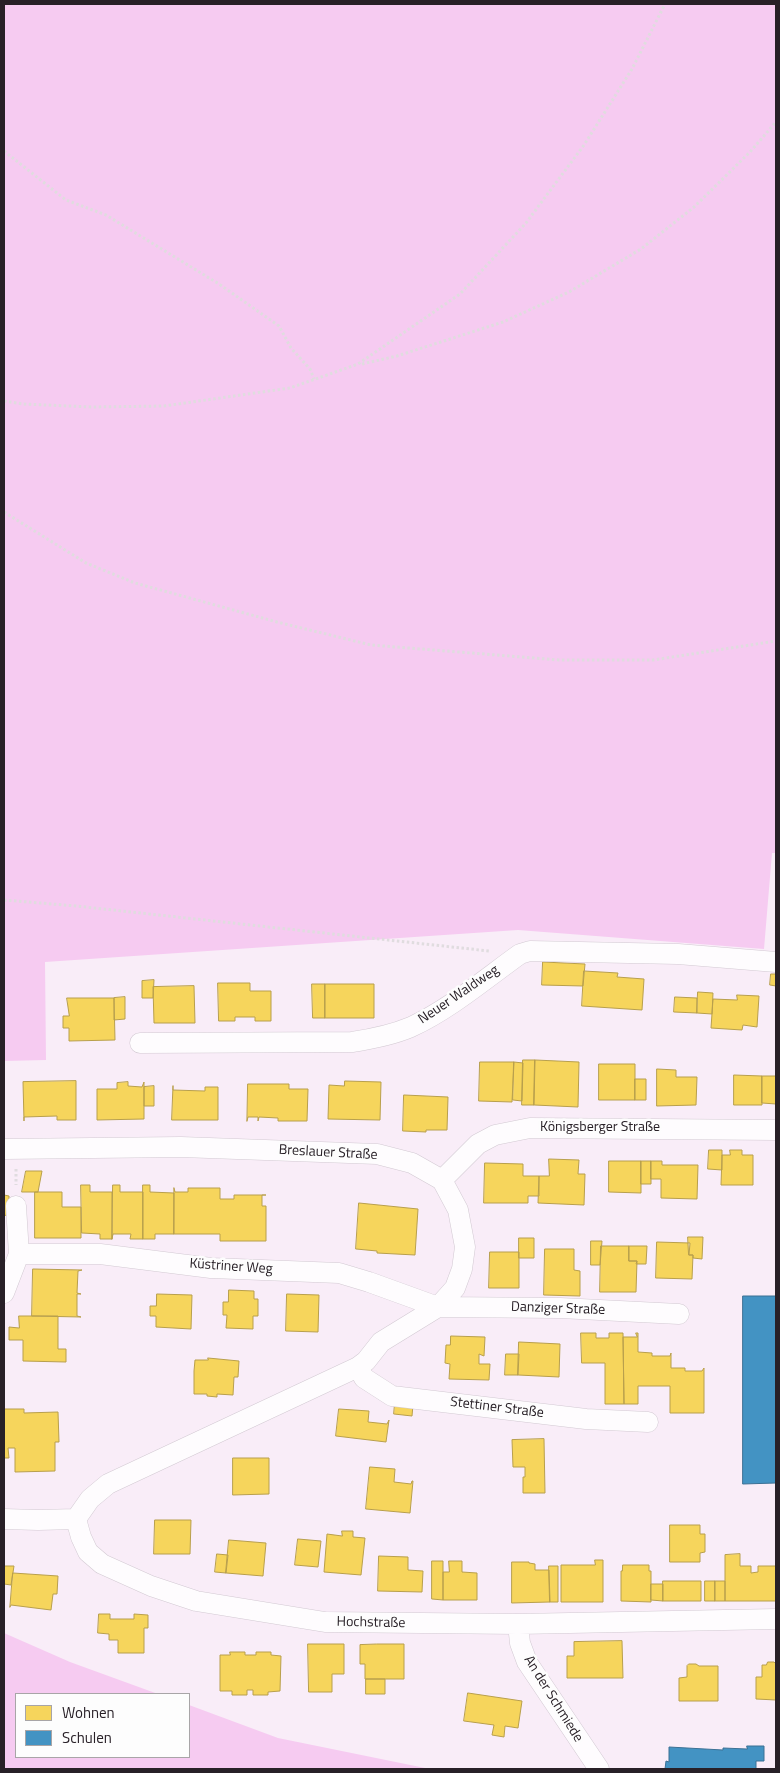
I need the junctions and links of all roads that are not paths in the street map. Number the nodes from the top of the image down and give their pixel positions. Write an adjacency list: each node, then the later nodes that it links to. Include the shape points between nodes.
1 (776, 962): 2 (street, Neuer Waldweg, via 678,954 541,950 520,954 443,1009 411,1027 380,1037 352,1042)
2 (140, 1043)
3 (776, 1130): 5 (street, Königsberger Straße, via 530,1128 495,1135 478,1144)
4 (10, 1149): 5 (street, Breslauer Straße, via 181,1147 377,1154 412,1163)
5 (442, 1180): 9 (street, via 458,1210 465,1247 456,1288)
6 (16, 1206): 7 (street)
7 (19, 1254): 8 (street); 9 (street, Küstriner Weg, via 100,1254 210,1268 339,1273)
8 (4, 1293)
9 (438, 1307): 10 (street, Danziger Straße, via 560,1308); 11 (street, via 381,1342)
10 (679, 1314)
11 (358, 1367): 12 (street, Stettiner Straße, via 364,1378 392,1396 586,1419); 14 (street, via 108,1484 90,1499)
12 (648, 1422)
13 (4, 1518): 14 (street)
14 (76, 1519): 16 (street, Hochstraße, via 88,1552 102,1564 150,1586 196,1601 325,1622)
15 (776, 1619): 16 (street, Hochstraße)
16 (518, 1624): 17 (street, An der Schmiede, via 527,1662)
17 (599, 1769)

